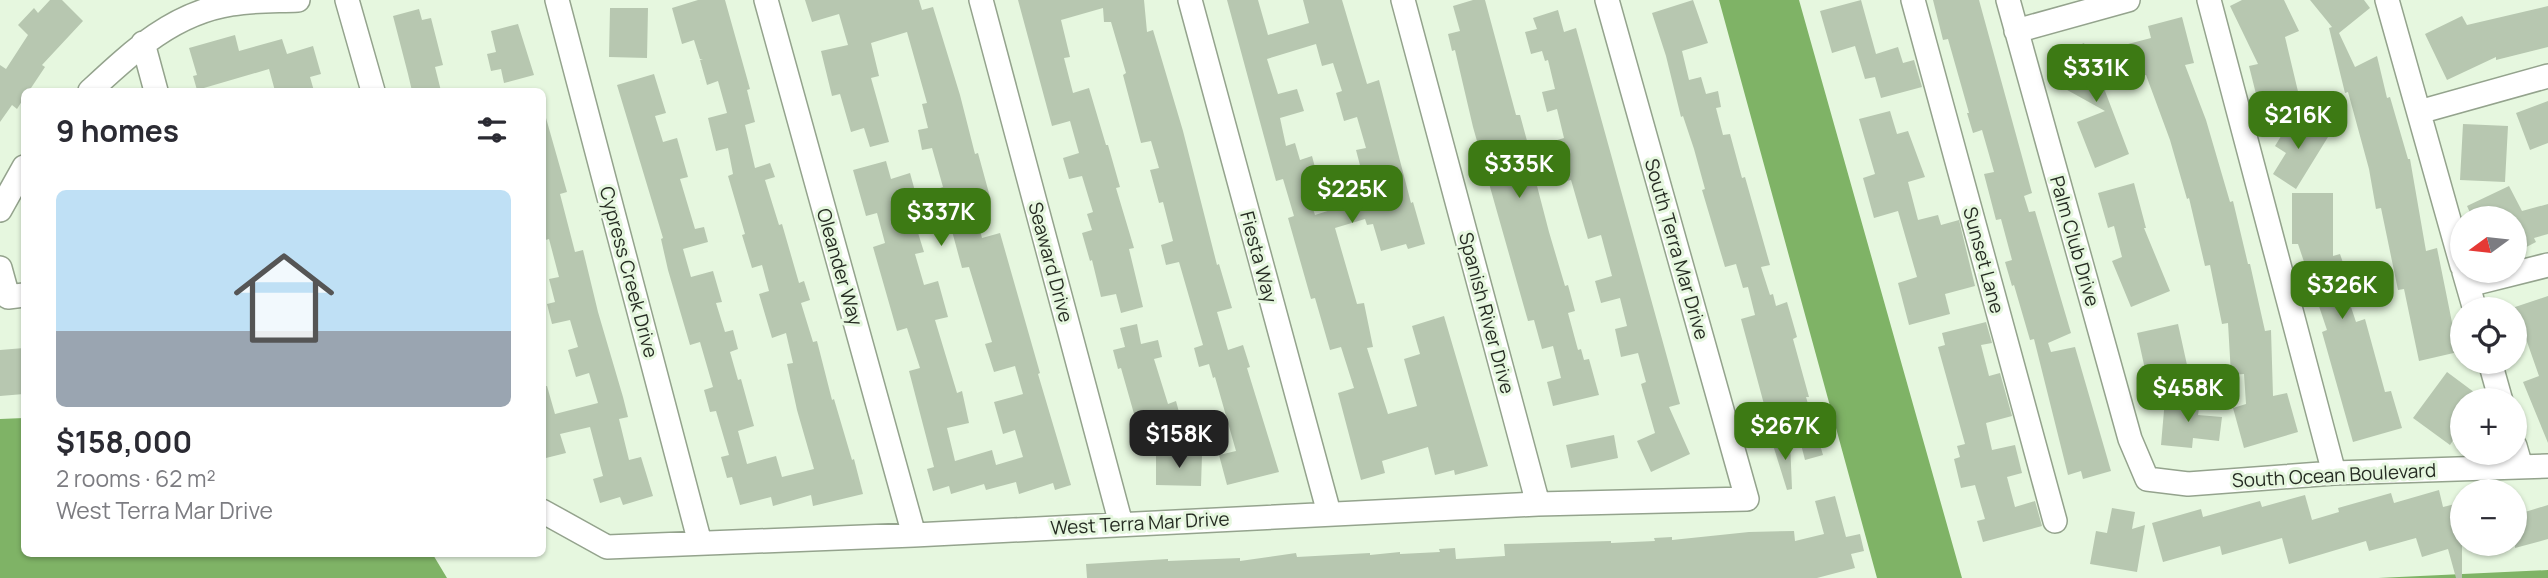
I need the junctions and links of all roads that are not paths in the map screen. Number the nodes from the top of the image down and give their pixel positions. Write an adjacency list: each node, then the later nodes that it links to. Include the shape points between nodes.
1 (298, 0): 15 (street, via 232,4 182,19)
2 (347, 0): 19 (street)
3 (557, 0): 40 (street, Cypress Creek Drive)
4 (766, 0): 39 (street, Oleander Way)
5 (981, 0): 38 (street, Seaward Drive)
6 (1190, 0): 36 (street, Fiesta Way)
7 (1403, 0): 34 (street, Spanish River Drive)
8 (1607, 0): 33 (street, South Terra Mar Drive)
9 (1913, 0): 37 (street, Sunset Lane)
10 (2008, 0): 14 (street, Palm Club Drive)
11 (2128, 0): 14 (street)
12 (2209, 0): 31 (street)
13 (2387, 0): 20 (street)
14 (2016, 31): 32 (street, Palm Club Drive, via 2130,439)
15 (143, 43): 17 (street); 18 (street)
16 (2548, 76): 20 (street)
17 (93, 88)
18 (155, 88)
19 (372, 88)
20 (2419, 112): 23 (street)
21 (21, 172): 22 (street)
22 (0, 210)
23 (2450, 221)
24 (2548, 265): 25 (street)
25 (2527, 267)
26 (0, 268): 27 (street)
27 (16, 296)
28 (2527, 459): 30 (street, South Ocean Boulevard)
29 (2450, 462): 31 (street, South Ocean Boulevard)
30 (2548, 466)
31 (2334, 473): 32 (street, South Ocean Boulevard, via 2188,484)
32 (2147, 479)
33 (1747, 499): 34 (street, West Terra Mar Drive)
34 (1538, 504): 36 (street, West Terra Mar Drive)
35 (546, 513): 40 (street, West Terra Mar Drive, via 607,547)
36 (1329, 513): 38 (street, West Terra Mar Drive)
37 (2055, 521)
38 (1121, 524): 39 (street, West Terra Mar Drive)
39 (914, 535): 40 (street, West Terra Mar Drive)
40 (700, 543)

